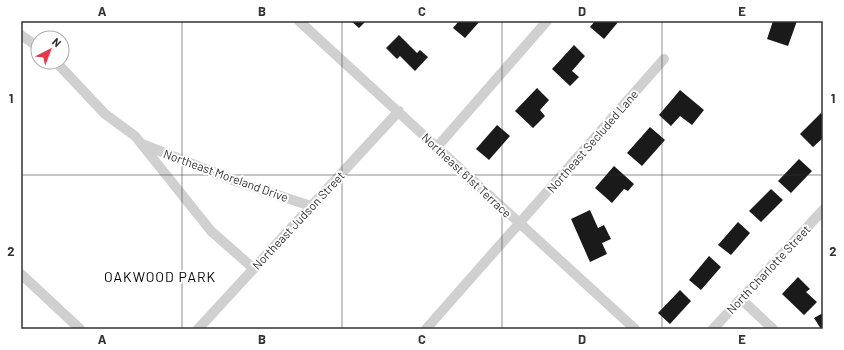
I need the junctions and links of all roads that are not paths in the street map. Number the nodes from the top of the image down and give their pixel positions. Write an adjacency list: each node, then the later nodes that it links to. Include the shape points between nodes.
1 (299, 21): 7 (street, Northeast 61st Terrace)
2 (547, 21): 9 (street)
3 (21, 35): 4 (street)
4 (30, 41)
5 (664, 59): 12 (street, Northeast Secluded Lane)
6 (64, 70): 8 (street, Northeast Moreland Drive, via 105,114)
7 (399, 111): 9 (street, Northeast 61st Terrace); 10 (street, Northeast Judson Street)
8 (141, 143): 10 (street, Northeast Moreland Drive, via 238,182); 13 (street, Northeast Moreland Drive, via 207,227)
9 (437, 147): 12 (street, Northeast 61st Terrace)
10 (312, 206): 13 (street, Northeast Judson Street)
11 (823, 210): 15 (street, North Charlotte Street)
12 (520, 224): 18 (street, Northeast Secluded Lane); 19 (street, Northeast 61st Terrace)
13 (253, 268): 17 (street, Northeast Judson Street)
14 (21, 274): 16 (street)
15 (741, 299): 20 (street, North Charlotte Street); 21 (street)
16 (80, 329)
17 (198, 329)
18 (426, 329)
19 (635, 329)
20 (713, 329)
21 (773, 329)

